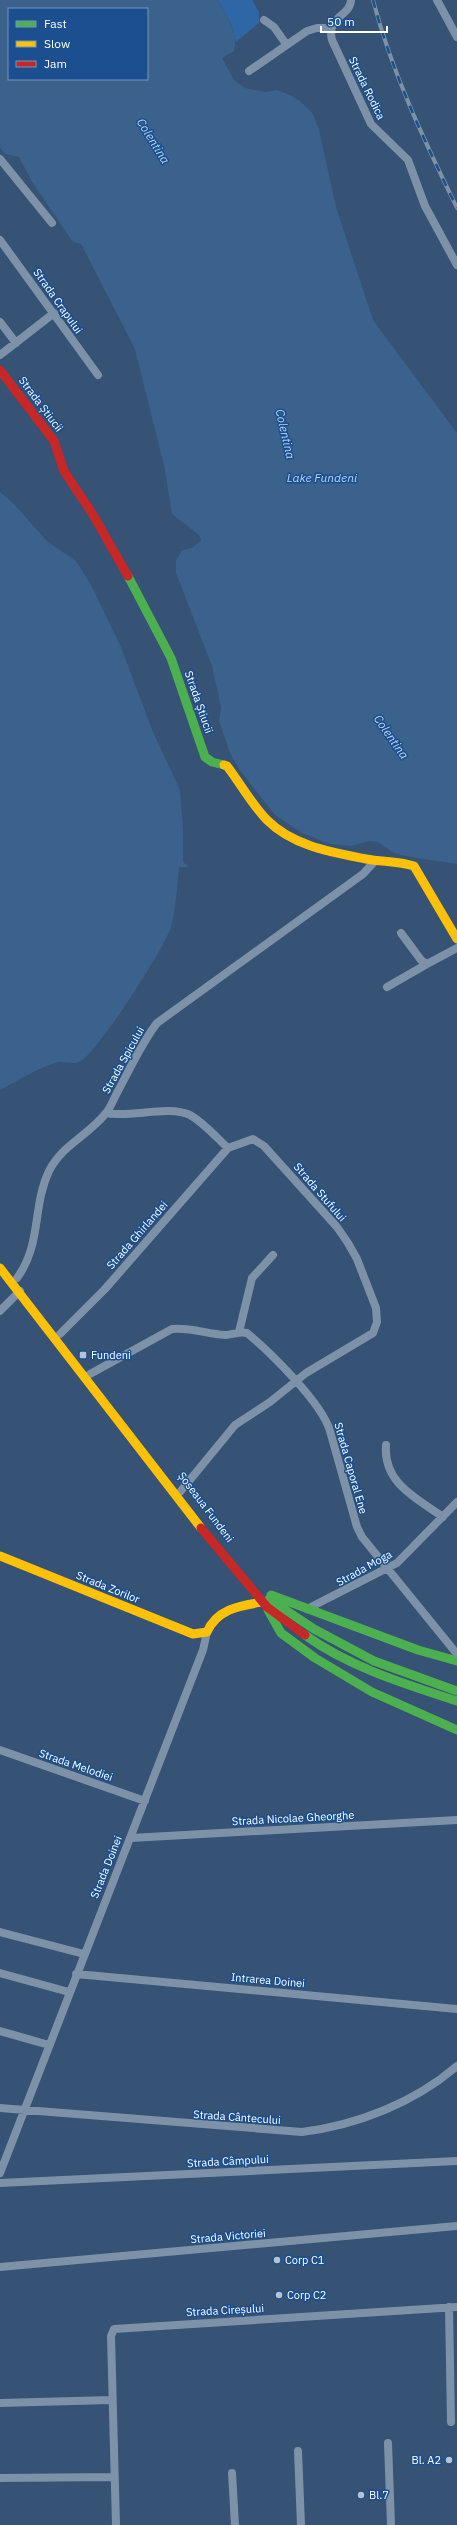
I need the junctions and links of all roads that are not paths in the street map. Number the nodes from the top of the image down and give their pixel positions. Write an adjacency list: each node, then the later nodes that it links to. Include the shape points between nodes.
1 (351, 0): 4 (street, via 349,7 335,20)
2 (437, 0): 5 (street)
3 (264, 20): 6 (street, via 274,27)
4 (331, 28): 6 (street, via 314,28); 11 (street, Strada Rodica, via 332,40 371,124 408,160 425,206)
5 (457, 37)
6 (286, 44): 7 (street)
7 (249, 71)
8 (0, 159): 9 (street)
9 (52, 223)
10 (0, 240): 12 (street, Strada Crapului)
11 (457, 265)
12 (54, 313): 14 (street); 17 (street, Strada Crapului)
13 (0, 322): 14 (street)
14 (16, 343): 15 (street)
15 (0, 355)
16 (0, 370): 18 (street, Strada Știucii, via 54,441 64,472 92,513 156,626 171,658 205,757 227,766 267,820 290,837 326,851)
17 (98, 375)
18 (375, 862): 20 (street, Strada Știucii, via 402,862 414,866); 24 (street, Strada Spicului, via 363,874 158,1023 147,1037)
19 (401, 933): 22 (street, via 421,960)
20 (457, 939)
21 (457, 948): 22 (street)
22 (427, 964): 23 (street)
23 (387, 987)
24 (106, 1113): 25 (street, via 184,1113 196,1119); 29 (street, Strada Spicului, via 66,1147 49,1172 44,1184 34,1246)
25 (228, 1148): 33 (street, Strada Ghirlandei, via 105,1289); 35 (street, Strada Stufului, via 252,1139 264,1146 348,1243 376,1308 377,1322 373,1333)
26 (273, 1255): 32 (street, via 252,1278)
27 (0, 1259): 29 (street, Șoseaua Fundeni)
28 (0, 1268): 30 (street, Șoseaua Fundeni)
29 (17, 1278): 33 (street, Șoseaua Fundeni)
30 (20, 1291): 31 (street); 43 (street, Șoseaua Fundeni, via 214,1546)
31 (0, 1311)
32 (239, 1332): 34 (street, via 226,1335 182,1328 172,1329); 35 (street, Strada Caporal Ene, via 247,1333 253,1338)
33 (60, 1334): 34 (street, Șoseaua Fundeni)
34 (90, 1374): 37 (street, Șoseaua Fundeni)
35 (295, 1381): 37 (street, via 227,1431); 41 (street, Strada Caporal Ene, via 328,1423 357,1527)
36 (386, 1445): 39 (street, via 387,1464 395,1481)
37 (180, 1492): 42 (street, Șoseaua Fundeni)
38 (457, 1502): 39 (street, Strada Moga)
39 (443, 1517): 41 (street, Strada Moga, via 409,1553)
40 (0, 1556): 45 (street, Strada Zorilor, via 189,1633)
41 (387, 1570): 44 (street, Strada Moga); 46 (street, Strada Caporal Ene)
42 (257, 1588): 44 (street); 48 (street, Șoseaua Fundeni, via 298,1619 374,1661)
43 (265, 1605): 45 (street, Strada Doinei, via 221,1613 212,1620); 49 (street, Șoseaua Fundeni, via 293,1627 376,1673); 50 (street, Șoseaua Fundeni, via 281,1633 314,1658 372,1692)
44 (307, 1610): 47 (street, via 418,1650)
45 (207, 1632): 52 (street, Strada Doinei, via 203,1650)
46 (457, 1654)
47 (457, 1661)
48 (457, 1691)
49 (457, 1701)
50 (457, 1730)
51 (0, 1750): 52 (street, Strada Melodiei)
52 (145, 1801): 54 (street, Strada Doinei)
53 (457, 1820): 54 (street, Strada Nicolae Gheorghe)
54 (131, 1838): 56 (street, Strada Doinei)
55 (0, 1932): 56 (street)
56 (84, 1954): 58 (street, Strada Doinei)
57 (0, 1973): 59 (street)
58 (76, 1974): 59 (street, Strada Doinei); 60 (street, Intrarea Doinei)
59 (69, 1992): 62 (street, Strada Doinei)
60 (457, 2009)
61 (0, 2031): 62 (street)
62 (49, 2045): 65 (street, Strada Doinei)
63 (457, 2066): 65 (street, Strada Cântecului, via 418,2093 375,2114 339,2126 302,2132)
64 (0, 2108): 65 (street, Strada Cântecului)
65 (24, 2110): 67 (street, Strada Doinei)
66 (457, 2161): 68 (street, Strada Câmpului)
67 (0, 2173)
68 (0, 2184)
69 (457, 2226): 70 (street, Strada Victoriei)
70 (0, 2267)
71 (453, 2307): 72 (street, Strada Cireșului, via 114,2329 111,2336); 74 (street)
72 (111, 2400): 73 (street); 78 (street, Strada Cireșului)
73 (0, 2403)
74 (451, 2422)
75 (388, 2444): 83 (street)
76 (298, 2451): 82 (street)
77 (232, 2473): 81 (street)
78 (113, 2477): 79 (street); 80 (street, Strada Cireșului)
79 (0, 2478)
80 (116, 2525)
81 (235, 2525)
82 (301, 2525)
83 (391, 2525)

